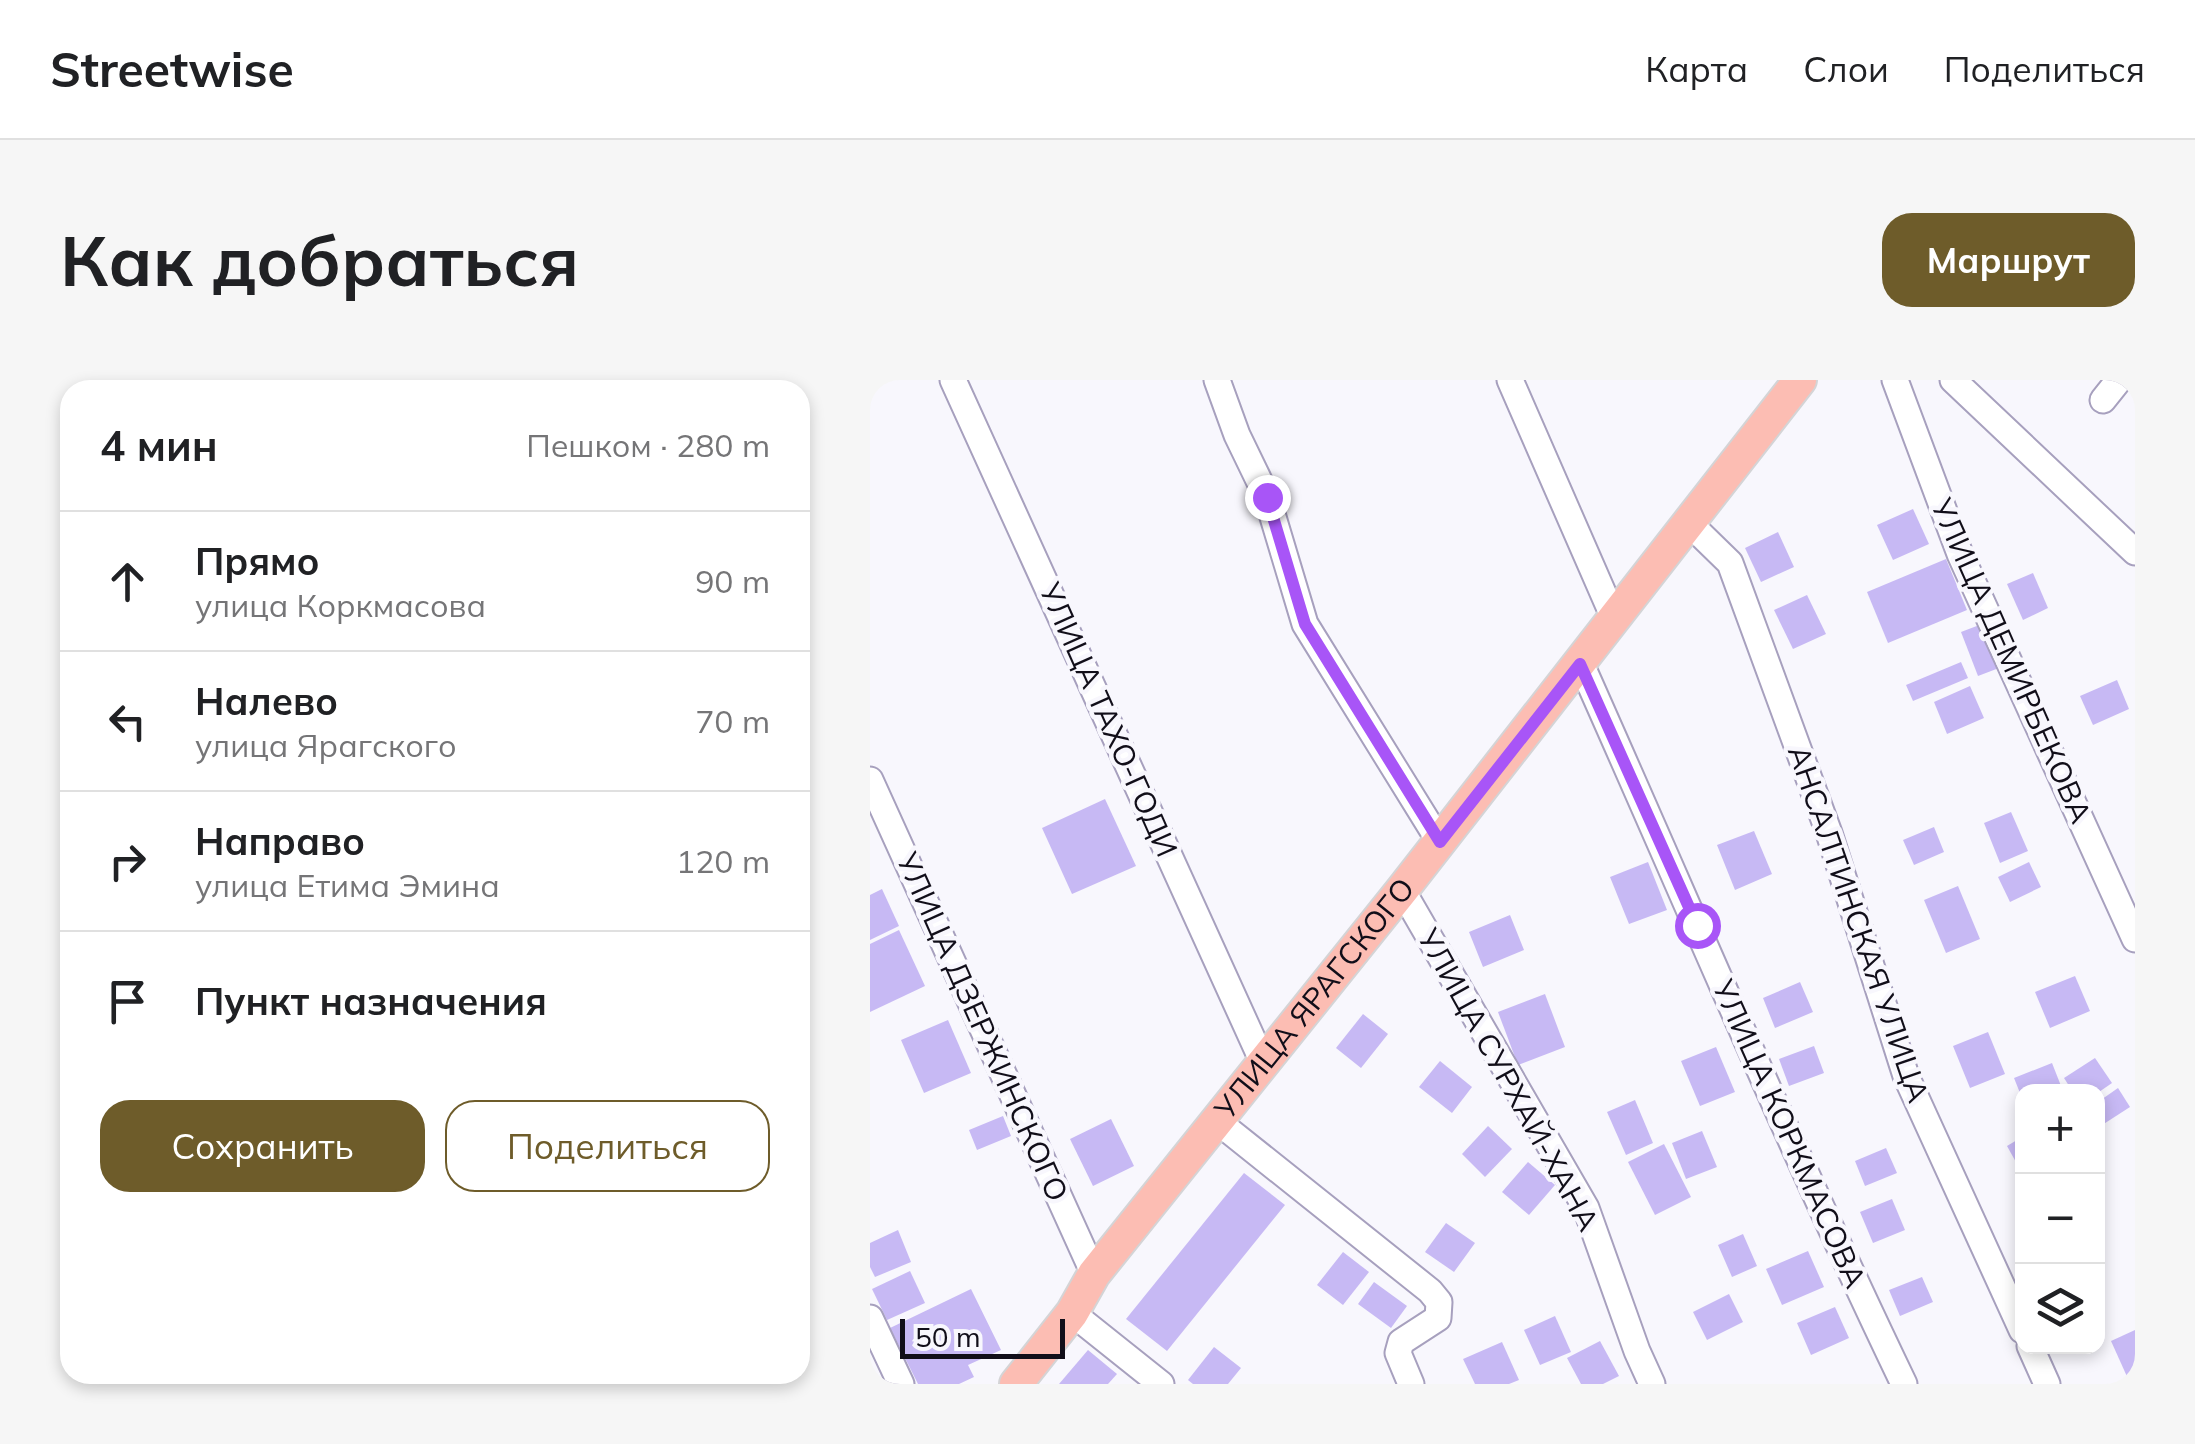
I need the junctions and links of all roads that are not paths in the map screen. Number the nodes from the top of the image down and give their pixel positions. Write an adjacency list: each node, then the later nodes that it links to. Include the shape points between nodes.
1 (954, 380): 15 (street, УЛИЦА ТАХО-ГОДИ)
2 (1216, 380): 12 (street, via 1267,497 1305,624)
3 (1510, 380): 9 (street)
4 (1800, 380): 7 (main road, УЛИЦА ЯРАГСКОГО)
5 (1895, 380): 14 (street, УЛИЦА ДЕМИРБЕКОВА, via 1960,554)
6 (1953, 380): 8 (street)
7 (1690, 524): 9 (main road, УЛИЦА ЯРАГСКОГО); 19 (street, АНСАЛТИНСКАЯ УЛИЦА, via 1730,563 1829,834 1906,1076)
8 (2135, 552)
9 (1614, 618): 10 (main road, УЛИЦА ЯРАГСКОГО)
10 (1580, 664): 12 (main road, УЛИЦА ЯРАГСКОГО); 27 (street, УЛИЦА КОРКМАСОВА, via 1770,1101)
11 (870, 780): 17 (street, УЛИЦА ДЗЕРЖИНСКОГО)
12 (1440, 842): 13 (main road, УЛИЦА ЯРАГСКОГО)
13 (1402, 890): 15 (main road, УЛИЦА ЯРАГСКОГО); 26 (street, УЛИЦА СУРХАЙ-ХАНА, via 1586,1208)
14 (2135, 939)
15 (1262, 1060): 16 (main road, УЛИЦА ЯРАГСКОГО)
16 (1217, 1120): 17 (main road, УЛИЦА ЯРАГСКОГО); 25 (street, via 1439,1302 1438,1318 1401,1342 1398,1354)
17 (1094, 1274): 18 (main road, УЛИЦА ЯРАГСКОГО)
18 (1072, 1313): 23 (main road, УЛИЦА ЯРАГСКОГО); 24 (street)
19 (2015, 1315)
20 (870, 1318): 22 (street)
21 (2034, 1354): 28 (street)
22 (901, 1384)
23 (1016, 1384)
24 (1161, 1384)
25 (1411, 1384)
26 (1652, 1384)
27 (1904, 1384)
28 (2047, 1384)

